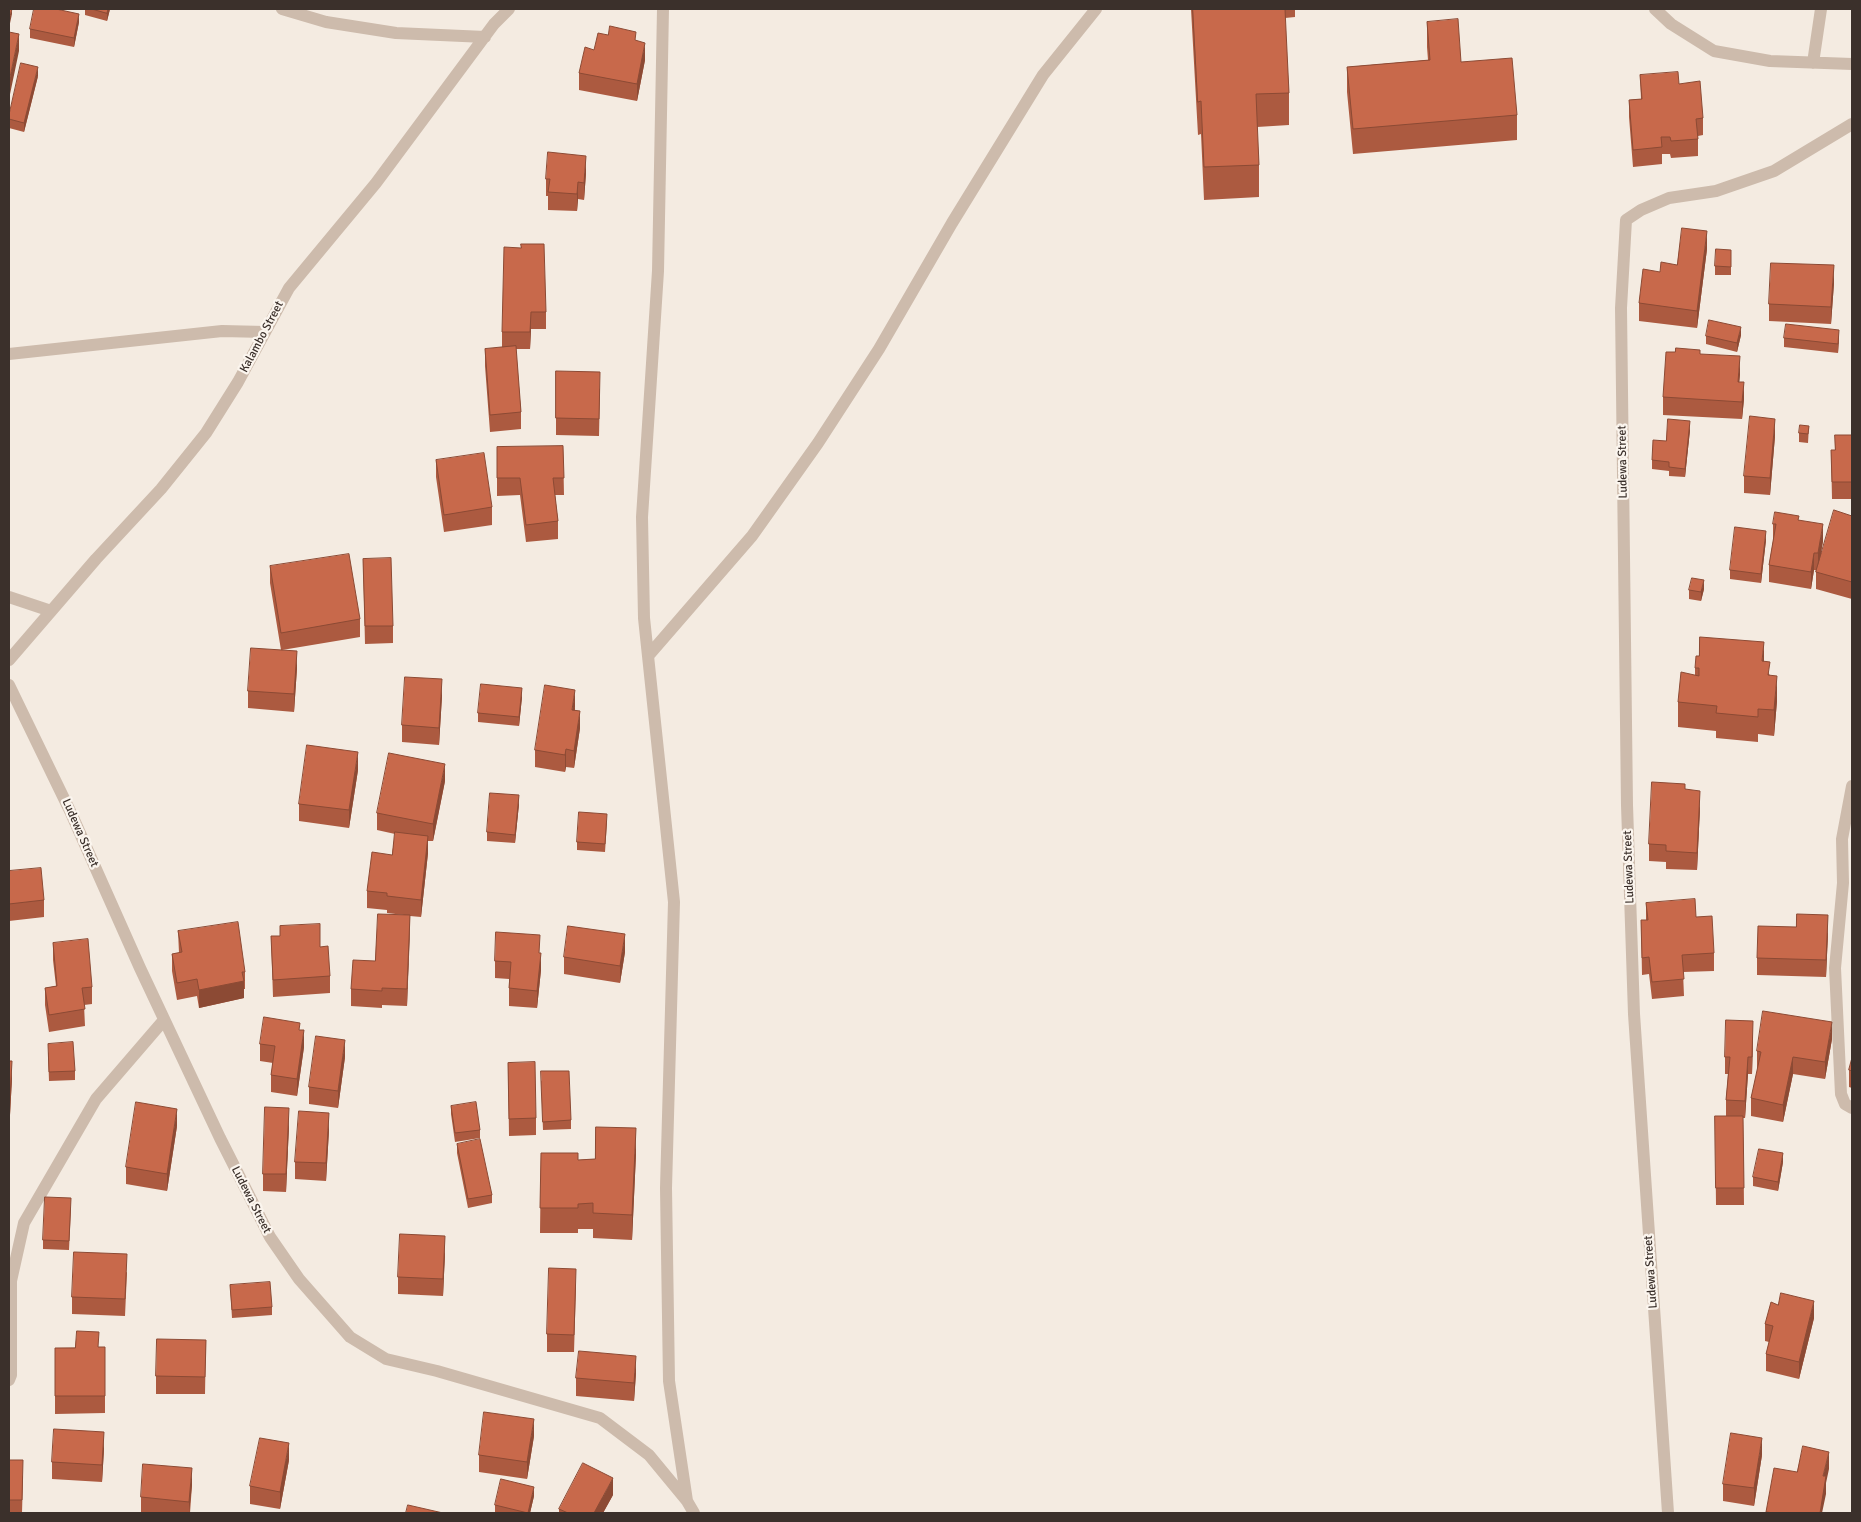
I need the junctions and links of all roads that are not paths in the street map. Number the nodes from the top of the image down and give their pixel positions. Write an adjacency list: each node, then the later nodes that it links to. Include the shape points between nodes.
1 (282, 9): 7 (street, via 326,22 396,33)
2 (509, 9): 7 (street, Kalambo Street)
3 (664, 9): 15 (street, via 658,271 642,517)
4 (1096, 9): 15 (street, via 1043,75 879,349 818,443 752,536)
5 (1655, 9): 8 (street, via 1671,24 1714,51 1770,61)
6 (1820, 9): 8 (street)
7 (484, 38): 11 (street, Kalambo Street, via 376,183 289,288)
8 (1813, 63): 9 (street)
9 (1852, 64)
10 (1852, 124): 25 (street, Ludewa Street, via 1774,171 1716,191 1669,198 1626,220 1621,308 1633,1004)
11 (265, 332): 12 (street, via 222,331); 14 (street, Kalambo Street, via 206,432 161,489)
12 (9, 354)
13 (9, 598): 14 (street)
14 (51, 611): 16 (street, Kalambo Street)
15 (648, 656): 23 (street, via 674,902 666,1188 669,1381)
16 (9, 660)
17 (9, 685): 20 (street, Ludewa Street, via 71,813)
18 (1852, 786): 19 (street, via 1842,839)
19 (1847, 883): 21 (street, via 1835,978 1841,1094 1845,1104)
20 (164, 1020): 22 (street, via 96,1099 24,1223 11,1281); 23 (street, Ludewa Street, via 270,1237 299,1279 350,1337 386,1359 600,1418 649,1455)
21 (1852, 1108)
22 (9, 1380)
23 (687, 1501): 24 (street, Ludewa Street)
24 (694, 1513)
25 (1668, 1513)

